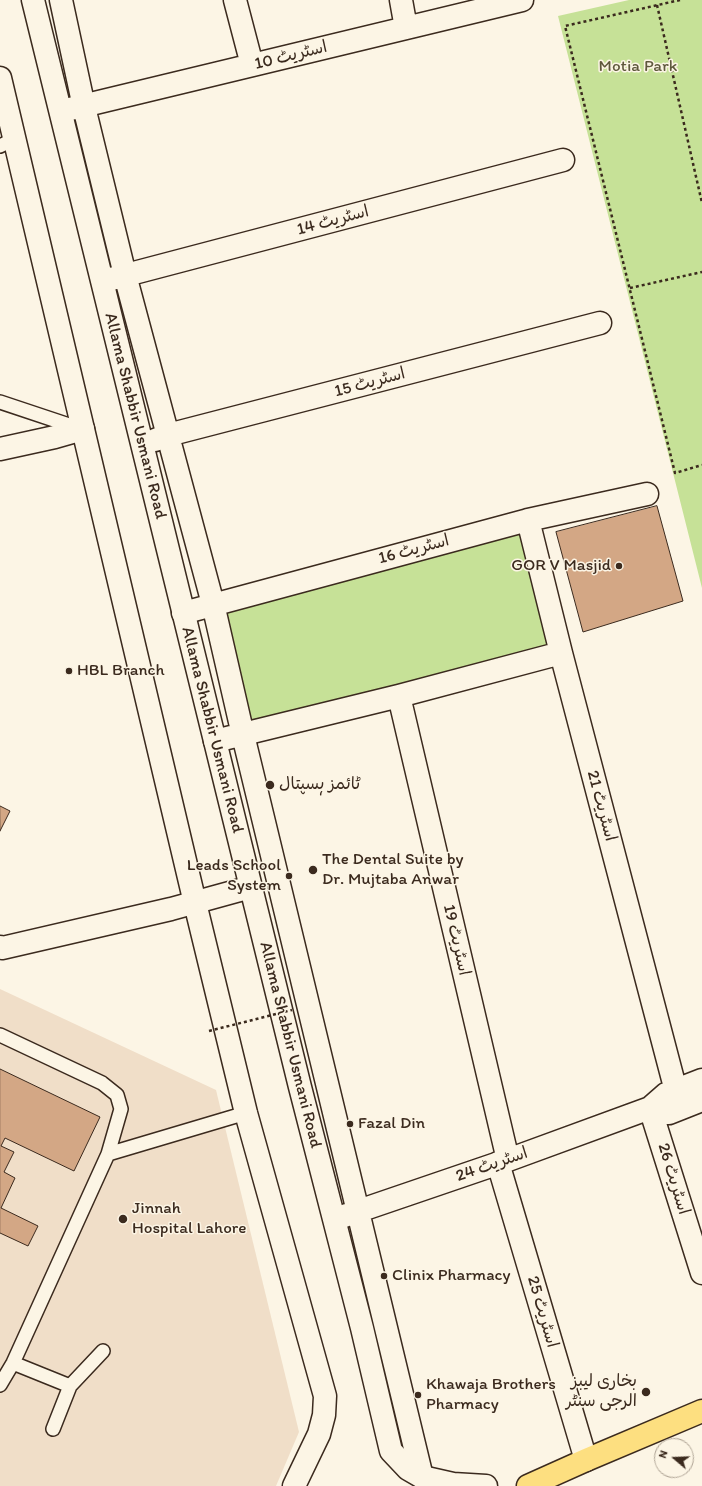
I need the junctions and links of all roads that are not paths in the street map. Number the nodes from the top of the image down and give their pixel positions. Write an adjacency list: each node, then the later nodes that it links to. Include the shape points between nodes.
1 (33, 0): 10 (street, Allama Shabbir Usmani Road)
2 (60, 0): 9 (street)
3 (235, 0): 7 (street)
4 (400, 0): 6 (street)
5 (522, 0): 6 (street, اسٹریٹ 10)
6 (406, 28): 7 (street, اسٹریٹ 10)
7 (252, 65): 9 (street, اسٹریٹ 10)
8 (0, 78): 11 (street)
9 (84, 106): 10 (street, اسٹریٹ 10); 13 (street)
10 (60, 111): 14 (street, Allama Shabbir Usmani Road)
11 (7, 142): 17 (street)
12 (563, 160): 13 (street, اسٹریٹ 14)
13 (125, 275): 14 (street, اسٹریٹ 14); 18 (street)
14 (102, 281): 19 (street, Allama Shabbir Usmani Road)
15 (600, 323): 18 (street, اسٹریٹ 15)
16 (0, 402): 17 (lane)
17 (83, 429): 20 (street); 30 (street)
18 (168, 435): 19 (street, اسٹریٹ 15); 23 (street)
19 (142, 445): 24 (street, Allama Shabbir Usmani Road)
20 (0, 449)
21 (647, 494): 22 (street, اسٹریٹ 16)
22 (528, 520): 23 (street, اسٹریٹ 16); 25 (street, اسٹریٹ 21)
23 (213, 604): 24 (street, اسٹریٹ 16); 27 (street)
24 (184, 612): 28 (street, Allama Shabbir Usmani Road)
25 (561, 653): 26 (street); 34 (street, اسٹریٹ 21)
26 (399, 696): 27 (street); 39 (street, اسٹریٹ 19)
27 (243, 735): 28 (street); 40 (street)
28 (215, 741): 29 (street, Allama Shabbir Usmani Road)
29 (251, 887): 30 (street); 41 (street, Allama Shabbir Usmani Road)
30 (195, 903): 31 (street); 37 (street)
31 (0, 947)
32 (0, 1035): 38 (lane, via 102,1083 117,1095 121,1109)
33 (702, 1080): 34 (street, اسٹریٹ 24)
34 (676, 1091): 36 (street, اسٹریٹ 24, via 666,1094)
35 (702, 1100): 36 (street, via 669,1113)
36 (650, 1108): 39 (street, اسٹریٹ 24); 42 (street, اسٹریٹ 26)
37 (246, 1113): 38 (lane); 51 (street, via 325,1396 319,1434)
38 (108, 1154): 44 (lane)
39 (503, 1162): 40 (street, اسٹریٹ 24); 49 (street, اسٹریٹ 25)
40 (358, 1212): 41 (street, اسٹریٹ 24); 50 (street)
41 (333, 1219): 50 (street, Allama Shabbir Usmani Road, via 391,1451 408,1469)
42 (702, 1273)
43 (103, 1351): 46 (lane)
44 (13, 1363): 45 (lane); 46 (lane)
45 (0, 1385)
46 (70, 1386): 48 (lane)
47 (702, 1411): 49 (main road)
48 (53, 1429)
49 (586, 1460): 53 (main road)
50 (422, 1476): 52 (street, Allama Shabbir Usmani Road, via 453,1484)
51 (294, 1486)
52 (486, 1486)
53 (528, 1486)

